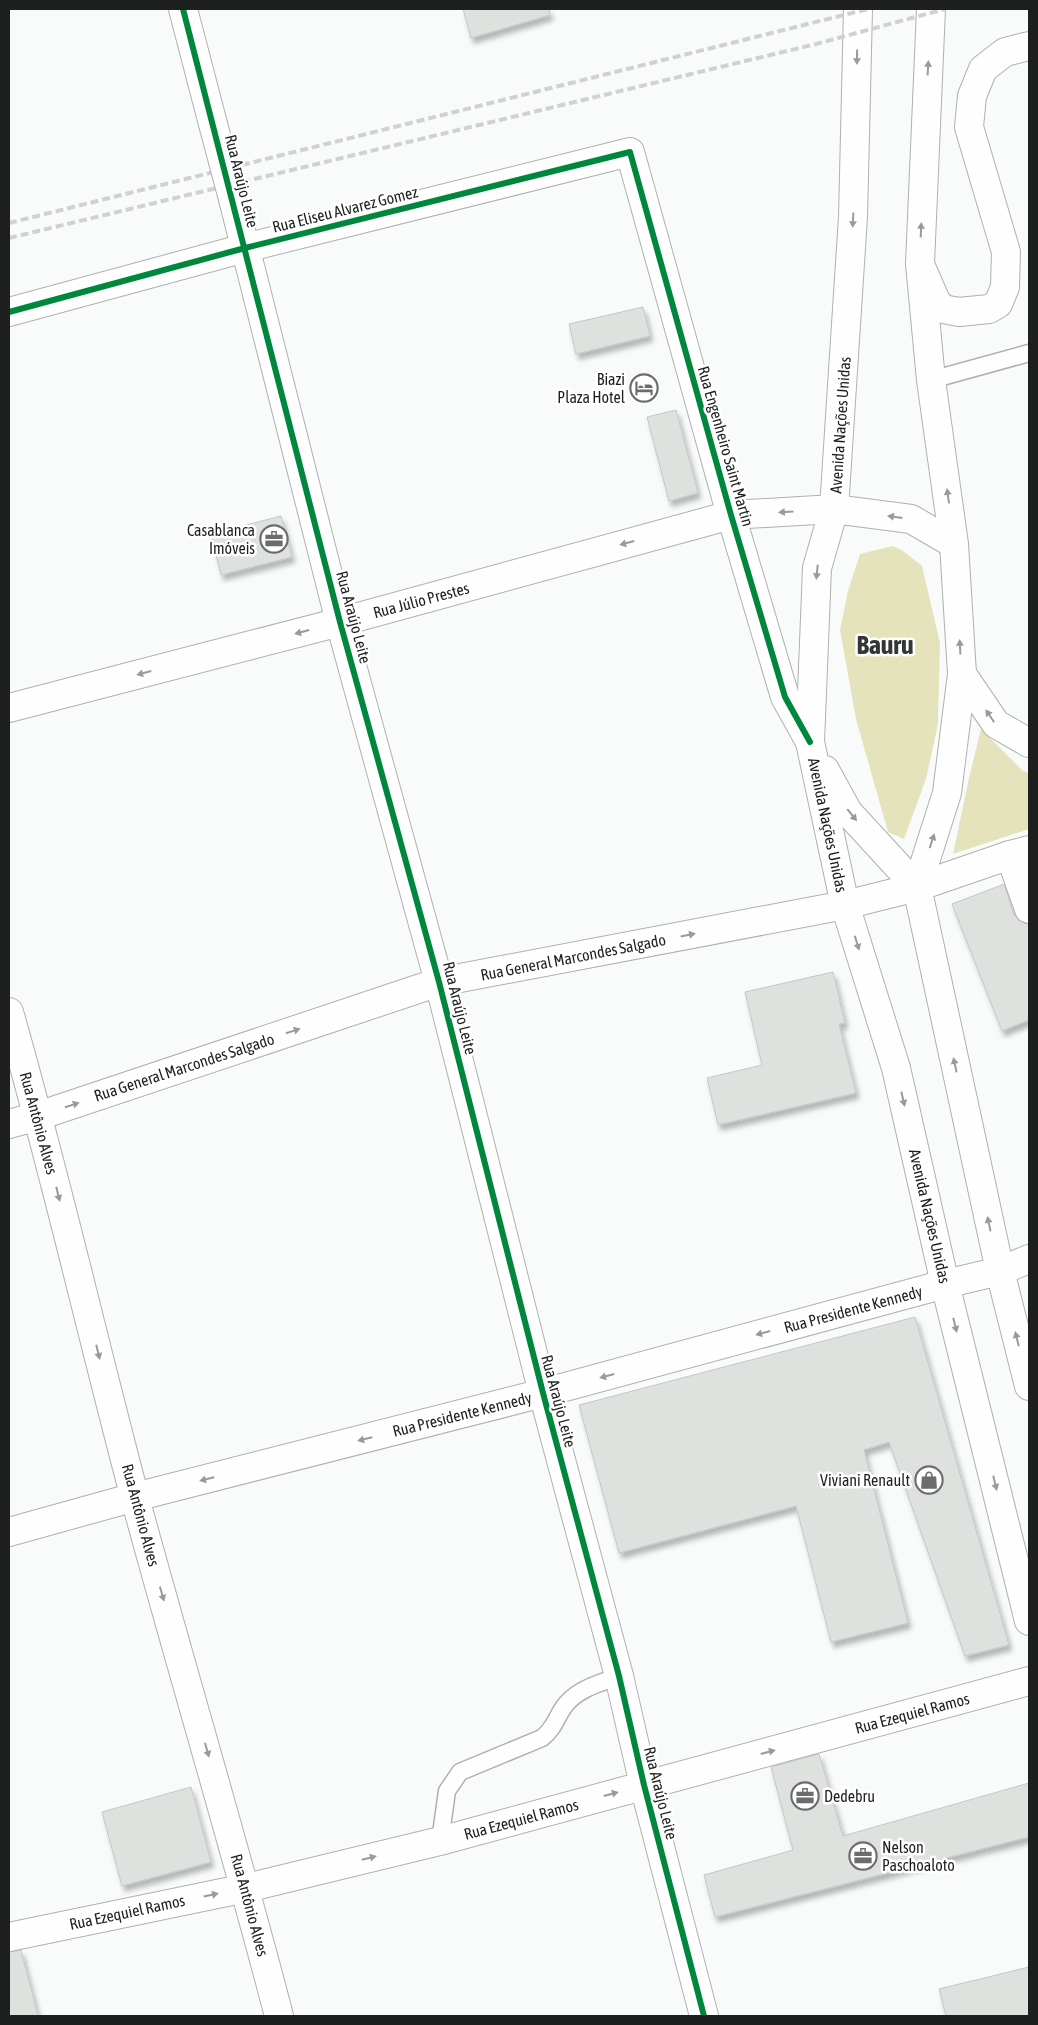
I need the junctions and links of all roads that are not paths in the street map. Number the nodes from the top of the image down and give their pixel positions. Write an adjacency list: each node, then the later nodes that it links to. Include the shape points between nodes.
1 (183, 9): 7 (street, Rua Araújo Leite, bridge)
2 (858, 9): 13 (street, Avenida Nações Unidas, one-way to 13, via 853,217)
3 (931, 9): 8 (street, one-way to 3)
4 (1029, 46): 8 (street, via 1005,52 983,68 972,96 969,127 1006,252 1004,288 998,304 989,309 959,312 943,309 936,301)
5 (1029, 61): 10 (street, via 1011,66 992,78 984,102 983,123 1014,259 1010,296 1003,309 987,319)
6 (630, 152): 7 (street, Rua Eliseu Alvarez Gomez); 14 (street, Rua Engenheiro Saint Martin)
7 (245, 248): 9 (street, Rua Eliseu Alvarez Gomez); 16 (street, Rua Araújo Leite)
8 (920, 264): 10 (street)
9 (9, 312)
10 (926, 329): 12 (street)
11 (1029, 353): 12 (lane)
12 (931, 380): 15 (street, one-way to 12)
13 (834, 508): 14 (street, Rua Júlio Prestes, one-way to 14); 15 (street, Rua Júlio Prestes, one-way to 13, via 911,519); 19 (street, Avenida Nações Unidas, one-way to 19, via 817,568)
14 (731, 515): 16 (street, Rua Júlio Prestes, one-way to 16); 19 (street, Rua Engenheiro Saint Martin, via 786,697)
15 (954, 544): 17 (street, one-way to 15)
16 (340, 622): 18 (street, Rua Júlio Prestes, one-way to 18); 25 (street, Rua Araújo Leite)
17 (962, 674): 20 (street, one-way to 17, via 996,724); 22 (street, one-way to 17, via 947,793)
18 (9, 708)
19 (810, 742): 22 (street, Rua Engenheiro Saint Martin, one-way to 22, via 848,812); 23 (street, Avenida Nações Unidas)
20 (1029, 743)
21 (1020, 853): 22 (street, Rua General Marcondes Salgado); 24 (street)
22 (917, 887): 23 (street, Rua General Marcondes Salgado); 30 (street, one-way to 22)
23 (845, 906): 25 (street, Rua General Marcondes Salgado, one-way to 23); 31 (street, Avenida Nações Unidas, one-way to 31, via 896,1068)
24 (1029, 909)
25 (439, 982): 27 (street, Rua General Marcondes Salgado, one-way to 25); 33 (street, Rua Araújo Leite)
26 (9, 1012): 27 (street, Rua Antônio Alves)
27 (38, 1116): 28 (street, Rua General Marcondes Salgado); 34 (street, Rua Antônio Alves, one-way to 34)
28 (9, 1124)
29 (1029, 1259): 30 (street, Rua Presidente Kennedy)
30 (1000, 1272): 31 (street, Rua Presidente Kennedy); 32 (street, one-way to 30)
31 (945, 1284): 33 (street, Rua Presidente Kennedy, one-way to 33); 36 (street, Avenida Nações Unidas, one-way to 36)
32 (1029, 1386)
33 (542, 1393): 34 (street, Rua Presidente Kennedy, one-way to 34); 37 (street, Rua Araújo Leite)
34 (135, 1497): 35 (street, Rua Presidente Kennedy); 41 (street, Rua Antônio Alves, one-way to 41)
35 (9, 1532)
36 (1029, 1621)
37 (619, 1676): 39 (street, Rua Araújo Leite); 40 (lane, via 581,1692 566,1704 552,1730 542,1738 460,1772 447,1791)
38 (1029, 1681): 39 (street, Rua Ezequiel Ramos, one-way to 38)
39 (644, 1785): 40 (street, Rua Ezequiel Ramos, one-way to 39); 44 (street, Rua Araújo Leite)
40 (440, 1841): 41 (street, Rua Ezequiel Ramos, one-way to 40)
41 (246, 1888): 42 (street, Rua Ezequiel Ramos, one-way to 41); 43 (street, Rua Antônio Alves)
42 (9, 1937)
43 (279, 2016)
44 (704, 2016)

